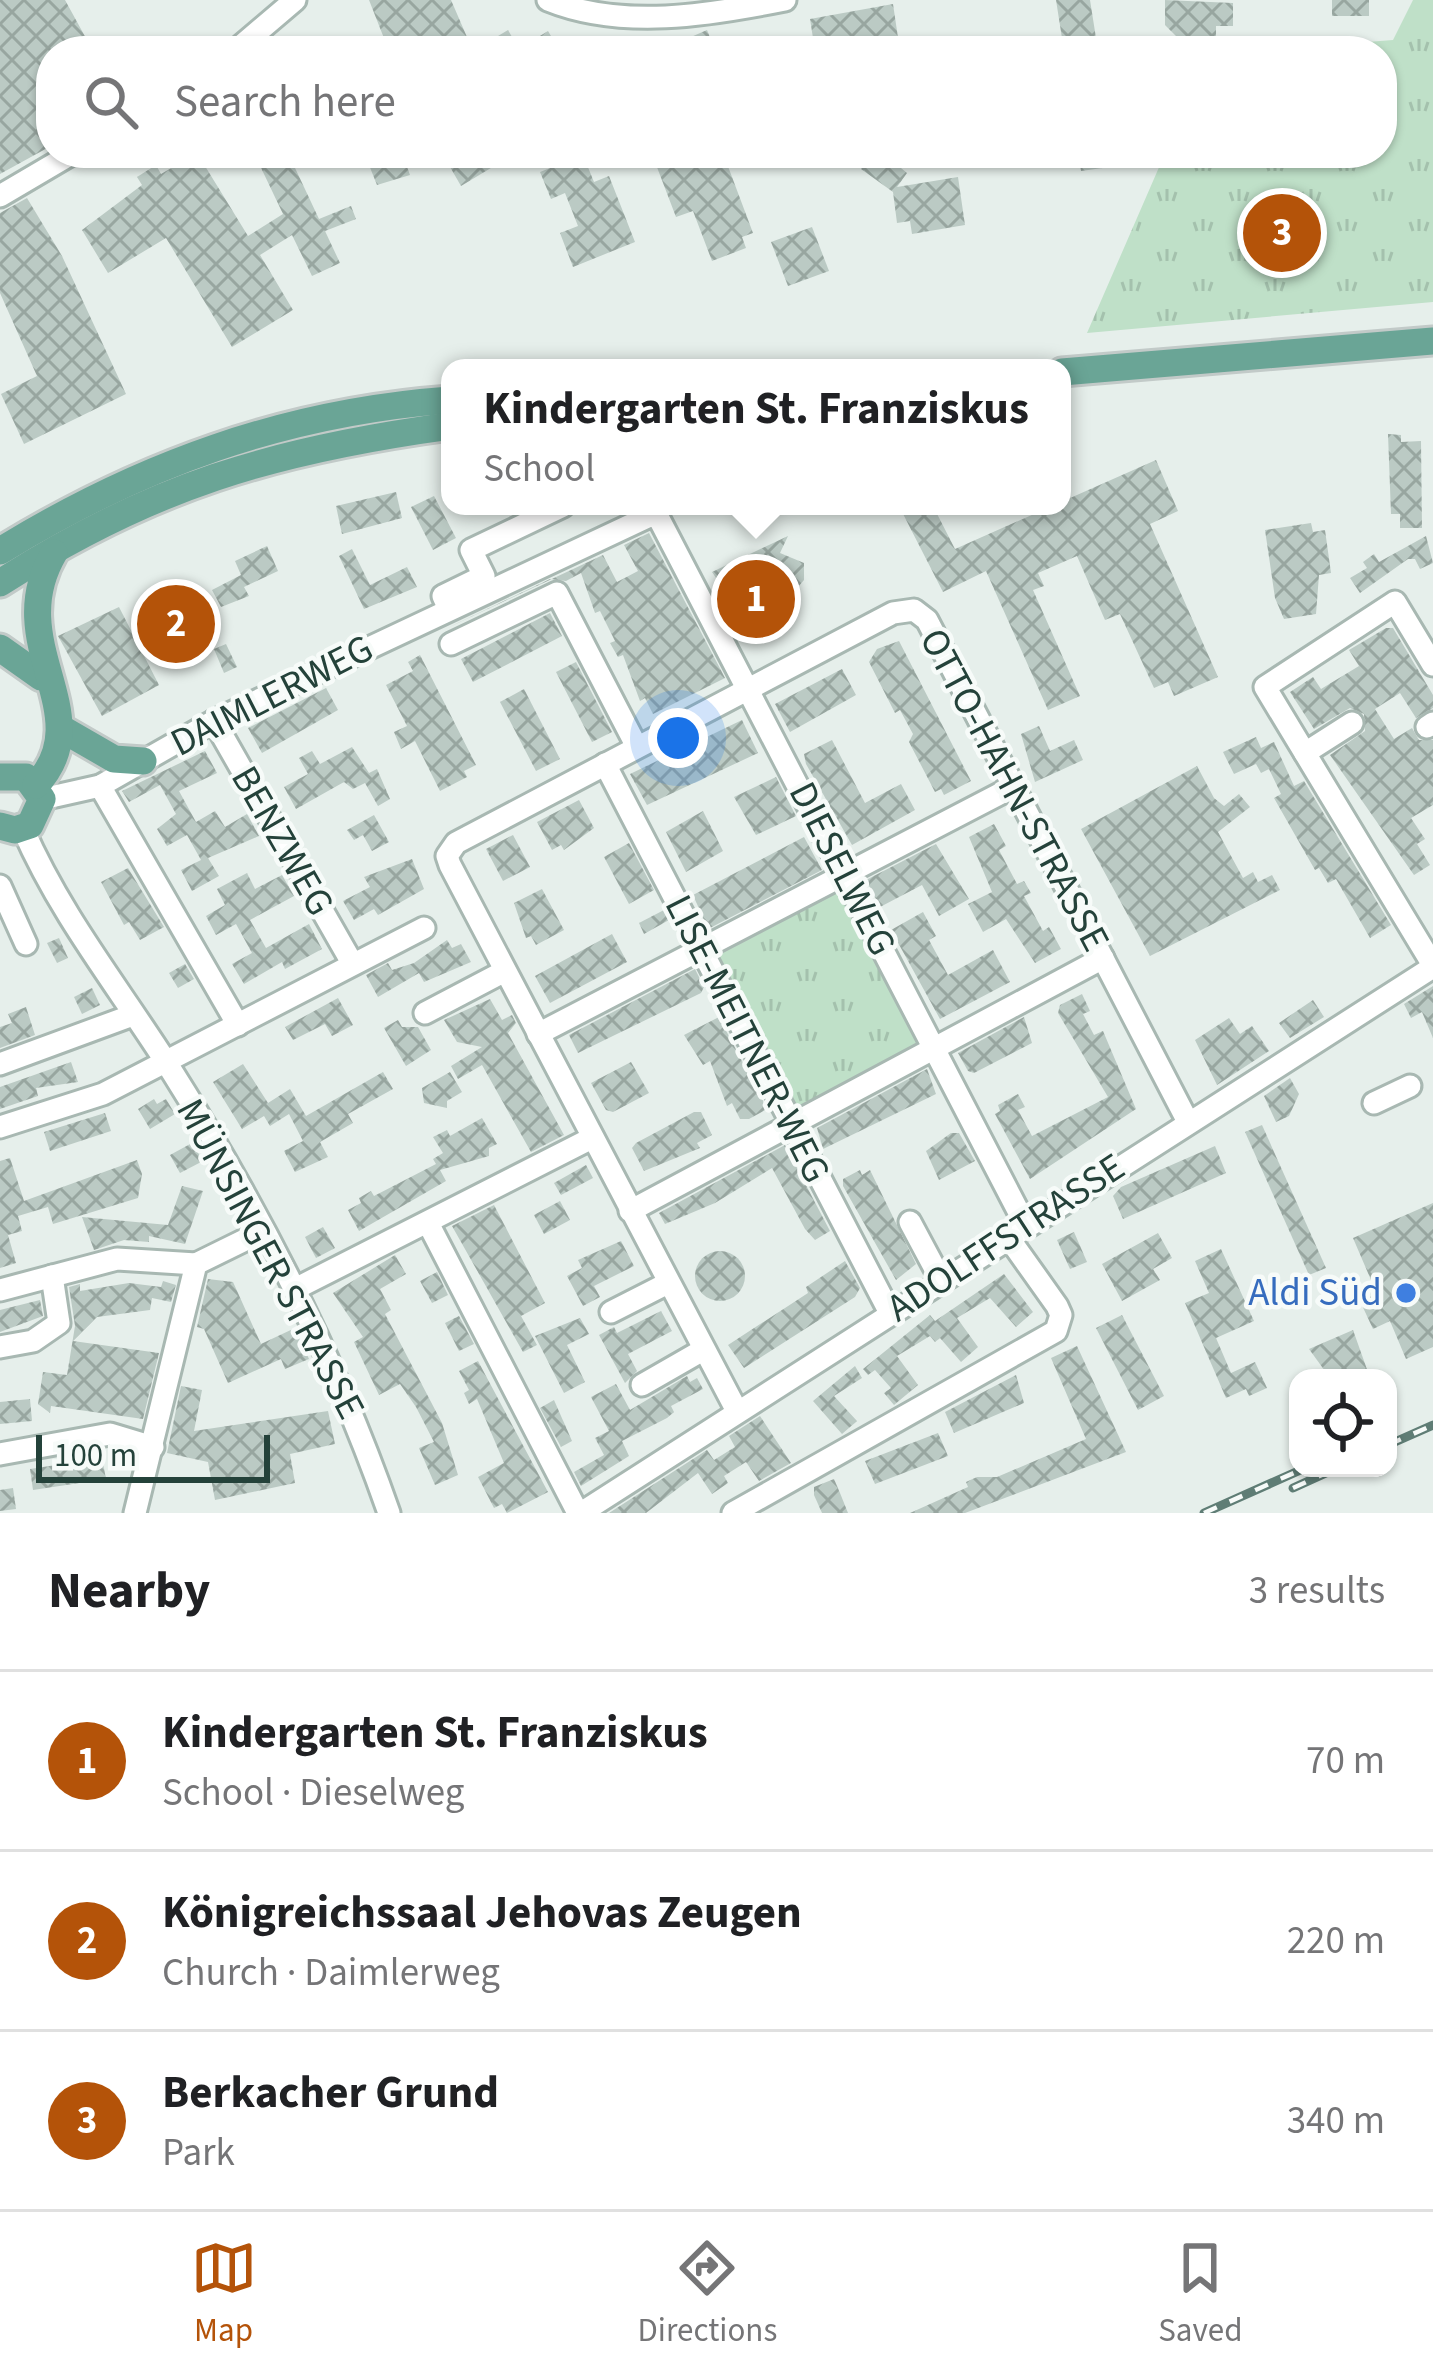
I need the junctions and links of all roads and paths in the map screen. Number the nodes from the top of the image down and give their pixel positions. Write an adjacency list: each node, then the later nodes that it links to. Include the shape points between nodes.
1 (296, 0): 4 (street)
2 (548, 0): 3 (street, via 570,9 705,16)
3 (785, 0)
4 (253, 36)
5 (48, 168): 6 (street)
6 (0, 196)
7 (1433, 340): 8 (main road)
8 (1071, 371)
9 (441, 401): 15 (main road, via 337,414 229,440 101,493)
10 (441, 428): 14 (main road, via 259,459)
11 (544, 515): 17 (street, via 471,550 484,576 443,596)
12 (652, 515): 17 (street, DAIMLERWEG)
13 (657, 515): 22 (street, DIESELWEG)
14 (60, 545): 16 (main road); 21 (main road, via 38,577 31,618)
15 (0, 551)
16 (0, 583)
17 (449, 609): 23 (street, DAIMLERWEG)
18 (451, 644): 26 (street, via 557,593)
19 (0, 648): 21 (main road)
20 (1433, 664): 27 (street, via 1395,602 1265,687)
21 (41, 677): 25 (main road)
22 (749, 687): 26 (street, OTTO-HAHN-STRASSE); 32 (street, OTTO-HAHN-STRASSE, via 893,613 914,610 927,620); 35 (street, DIESELWEG)
23 (214, 721): 28 (street, DAIMLERWEG); 43 (street, BENZWEG)
24 (1352, 723): 27 (street)
25 (62, 729): 28 (main road, via 114,760); 33 (main road)
26 (637, 747): 29 (street, OTTO-HAHN-STRASSE)
27 (1305, 754): 44 (street)
28 (143, 761): 31 (street, DAIMLERWEG)
29 (605, 764): 41 (street, LISE-MEITNER-WEG); 45 (street, OTTO-HAHN-STRASSE, via 449,849 450,866)
30 (0, 778): 33 (main road, via 13,774)
31 (100, 786): 33 (street, DAIMLERWEG); 48 (street)
32 (1013, 787): 35 (street); 42 (street, OTTO-HAHN-STRASSE)
33 (39, 792): 34 (main road, via 38,817)
34 (11, 828): 37 (street, MÜNSINGER STRASSE)
35 (845, 875): 41 (street); 50 (street, DIESELWEG)
36 (0, 886): 38 (street)
37 (57, 900): 38 (street); 47 (street, MÜNSINGER STRASSE)
38 (17, 919): 40 (street)
39 (424, 928): 43 (street)
40 (26, 944)
41 (700, 950): 49 (street); 56 (street, LISE-MEITNER-WEG)
42 (1102, 958): 50 (street); 55 (street, OTTO-HAHN-STRASSE)
43 (351, 961): 48 (street)
44 (1433, 966): 55 (street, ADOLFFSTRASSE)
45 (506, 971): 46 (street); 49 (street, OTTO-HAHN-STRASSE)
46 (424, 1013)
47 (133, 1015): 51 (street); 52 (street, MÜNSINGER STRASSE)
48 (238, 1024): 52 (street)
49 (538, 1034): 58 (street, OTTO-HAHN-STRASSE)
50 (934, 1048): 56 (street); 63 (street, DIESELWEG)
51 (0, 1064)
52 (166, 1064): 57 (street, via 103,1094); 62 (street, MÜNSINGER STRASSE)
53 (1410, 1086): 54 (street)
54 (1374, 1103)
55 (1187, 1120): 63 (street, ADOLFFSTRASSE)
56 (790, 1122): 59 (street); 71 (street, LISE-MEITNER-WEG)
57 (0, 1126)
58 (592, 1138): 59 (street, OTTO-HAHN-STRASSE); 61 (street)
59 (630, 1211): 67 (street, OTTO-HAHN-STRASSE)
60 (910, 1222): 66 (street)
61 (428, 1223): 68 (street); 80 (street)
62 (263, 1231): 64 (street); 68 (street, MÜNSINGER STRASSE)
63 (1017, 1231): 66 (street, ADOLFFSTRASSE); 81 (street, DIESELWEG, via 1058,1306 1056,1331)
64 (196, 1264): 65 (street, via 117,1259); 76 (street)
65 (52, 1276): 69 (street); 72 (street, via 59,1323 33,1341)
66 (941, 1280): 71 (street, ADOLFFSTRASSE)
67 (668, 1283): 70 (street); 73 (street, OTTO-HAHN-STRASSE)
68 (295, 1289): 79 (street, MÜNSINGER STRASSE)
69 (0, 1290)
70 (611, 1312)
71 (890, 1313): 75 (street, ADOLFFSTRASSE)
72 (0, 1347)
73 (703, 1350): 74 (street); 75 (street, OTTO-HAHN-STRASSE)
74 (642, 1385)
75 (736, 1412): 80 (street, ADOLFFSTRASSE)
76 (153, 1448): 77 (street, via 110,1434); 78 (street)
77 (0, 1454)
78 (135, 1513)
79 (389, 1513)
80 (580, 1513)
81 (733, 1513)

